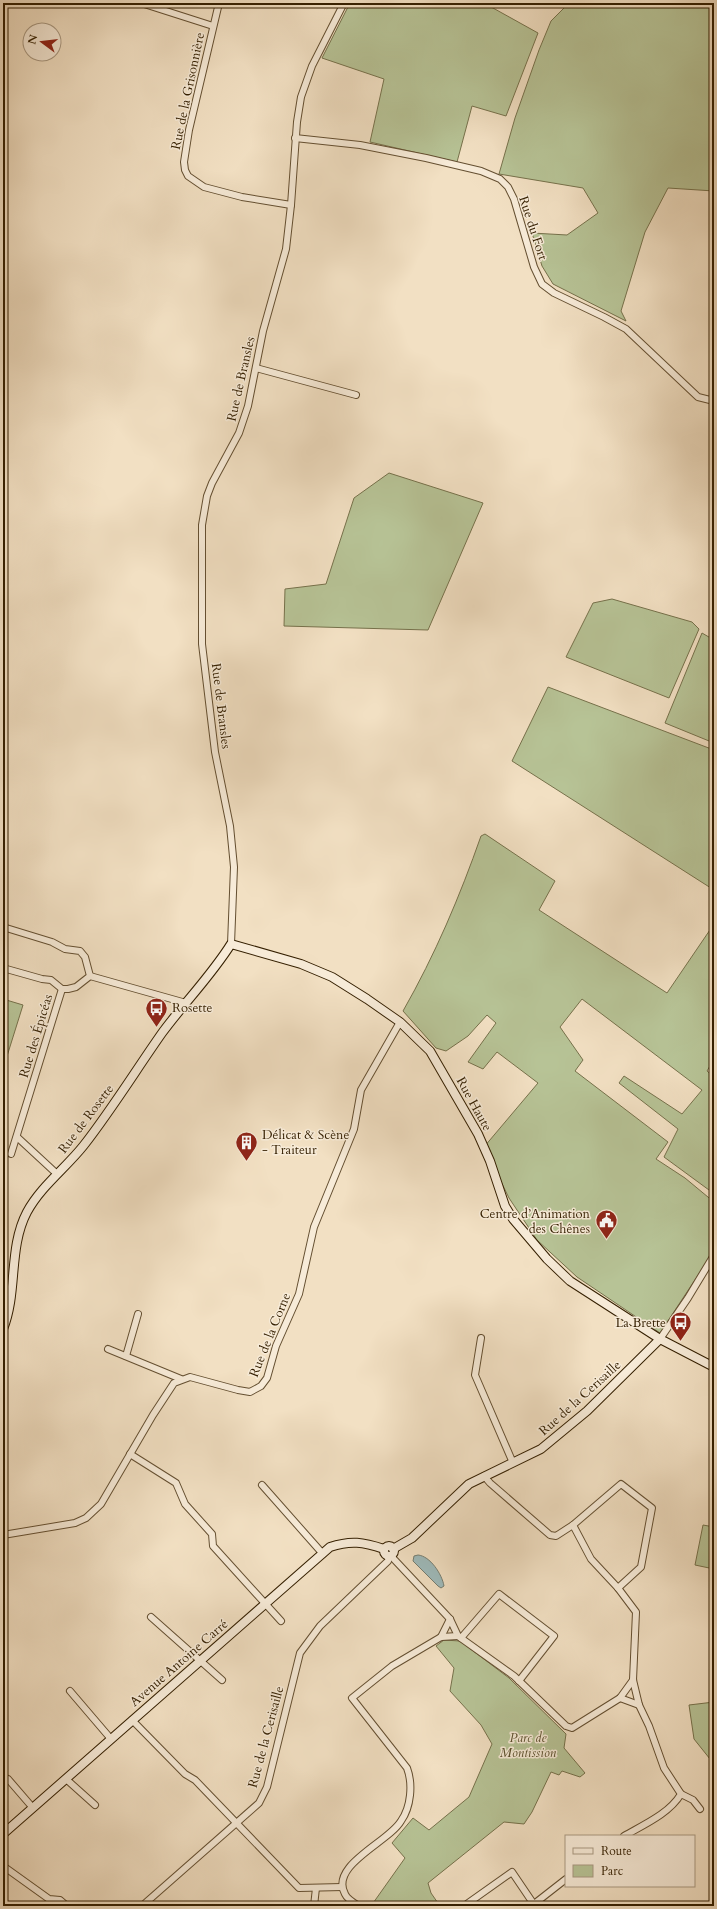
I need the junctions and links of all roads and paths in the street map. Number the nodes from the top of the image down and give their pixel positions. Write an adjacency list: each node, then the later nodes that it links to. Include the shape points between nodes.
1 (141, 3): 4 (street, Rue de la Grisonnière)
2 (219, 3): 4 (street)
3 (344, 3): 5 (street, Rue de Bransles, via 305,82)
4 (213, 26): 6 (street, Rue de la Grisonnière, via 189,130 184,170 191,179 204,187 242,197)
5 (295, 138): 6 (street, Rue de Bransles); 9 (street, Rue du Fort, via 360,145 426,158 500,179 514,199 534,267 542,284 554,293 626,329 698,396)
6 (291, 205): 7 (street, Rue de Bransles, via 286,249)
7 (256, 368): 8 (street); 11 (street, Rue de Bransles, via 239,433 212,483 202,525 202,644 215,752 230,826 234,881)
8 (356, 395)
9 (714, 401)
10 (3, 927): 13 (street, via 52,942 65,949 80,951 85,957)
11 (231, 944): 15 (street, Rue de Rosette); 16 (street, Rue Haute, via 301,964 332,977)
12 (3, 968): 14 (street, Rue des Épicéas, via 51,980)
13 (90, 976): 14 (street, Rue des Épicéas, via 76,987); 15 (street)
14 (62, 989): 17 (street, Rue des Épicéas)
15 (186, 1003): 19 (street, Rue de Rosette, via 84,1145)
16 (400, 1022): 24 (street, Rue Haute, via 430,1051 478,1134 505,1206 528,1238 570,1281); 28 (street, Rue de la Corne, via 361,1090 354,1129 314,1227 299,1294 276,1346 267,1378 261,1386 250,1392 190,1377)
17 (17, 1137): 18 (street, Rue des Épicéas); 19 (street)
18 (11, 1154)
19 (57, 1174): 22 (street, Rue de Rosette, via 38,1196 22,1224 16,1248 9,1311)
20 (714, 1255): 24 (street)
21 (138, 1314): 26 (street)
22 (3, 1330)
23 (481, 1338): 30 (street, via 475,1375)
24 (660, 1339): 27 (street, Rue Haute); 30 (street, Rue de la Cerisaille, via 588,1411 541,1449)
25 (108, 1349): 26 (street)
26 (126, 1356): 28 (street)
27 (714, 1367)
28 (181, 1379): 29 (street, via 174,1383)
29 (130, 1454): 34 (street, via 102,1504 86,1518 75,1523); 38 (street, via 176,1483 186,1504 212,1534 213,1546)
30 (513, 1463): 31 (street, Rue de la Cerisaille)
31 (484, 1476): 33 (street, via 550,1535 556,1536); 36 (street, Rue de la Cerisaille, via 469,1484 412,1538)
32 (262, 1485): 35 (street)
33 (573, 1525): 37 (street, via 591,1559); 37 (street, via 621,1484 652,1508 641,1567)
34 (3, 1535)
35 (322, 1554): 36 (street, Avenue Antoine Carré, via 330,1547 345,1542 360,1542 384,1549 389,1546); 38 (street, Avenue Antoine Carré)
36 (391, 1554): 40 (street); 59 (street, Rue de la Cerisaille, via 388,1561 320,1626 300,1653 267,1787 259,1803)
37 (618, 1588): 46 (street, via 636,1612)
38 (266, 1604): 41 (street); 44 (street, Avenue Antoine Carré)
39 (151, 1617): 44 (street)
40 (450, 1619): 42 (street); 43 (street)
41 (281, 1621)
42 (441, 1637): 43 (street); 64 (street, via 392,1666 352,1698 407,1768 410,1777 408,1807 401,1822 350,1866 343,1877)
43 (460, 1637): 47 (street); 47 (street, via 499,1594 554,1636)
44 (201, 1660): 45 (street); 51 (street, Avenue Antoine Carré)
45 (222, 1680)
46 (633, 1680): 49 (street); 50 (street)
47 (519, 1681): 49 (street, via 566,1726 572,1728)
48 (70, 1691): 52 (street)
49 (620, 1698): 50 (street)
50 (639, 1705): 55 (street, via 664,1768)
51 (132, 1720): 52 (street, Avenue Antoine Carré); 59 (street, via 184,1774 195,1780)
52 (111, 1739): 54 (street, Avenue Antoine Carré)
53 (3, 1777): 57 (street, via 8,1779)
54 (66, 1779): 56 (street); 57 (street, Avenue Antoine Carré)
55 (681, 1794): 58 (street, via 693,1800); 61 (street, via 676,1802)
56 (95, 1805)
57 (33, 1808): 60 (street, Avenue Antoine Carré)
58 (700, 1809)
59 (238, 1824): 65 (street, via 299,1888); 68 (street, Rue de la Cerisaille)
60 (3, 1834)
61 (626, 1835)
62 (3, 1866): 67 (street, via 50,1899 60,1900)
63 (565, 1880): 66 (street)
64 (342, 1887): 65 (street); 70 (street, via 345,1896)
65 (316, 1888): 69 (street)
66 (534, 1905): 71 (street, via 512,1872)
67 (67, 1906)
68 (142, 1906)
69 (314, 1906)
70 (359, 1906)
71 (464, 1906)

